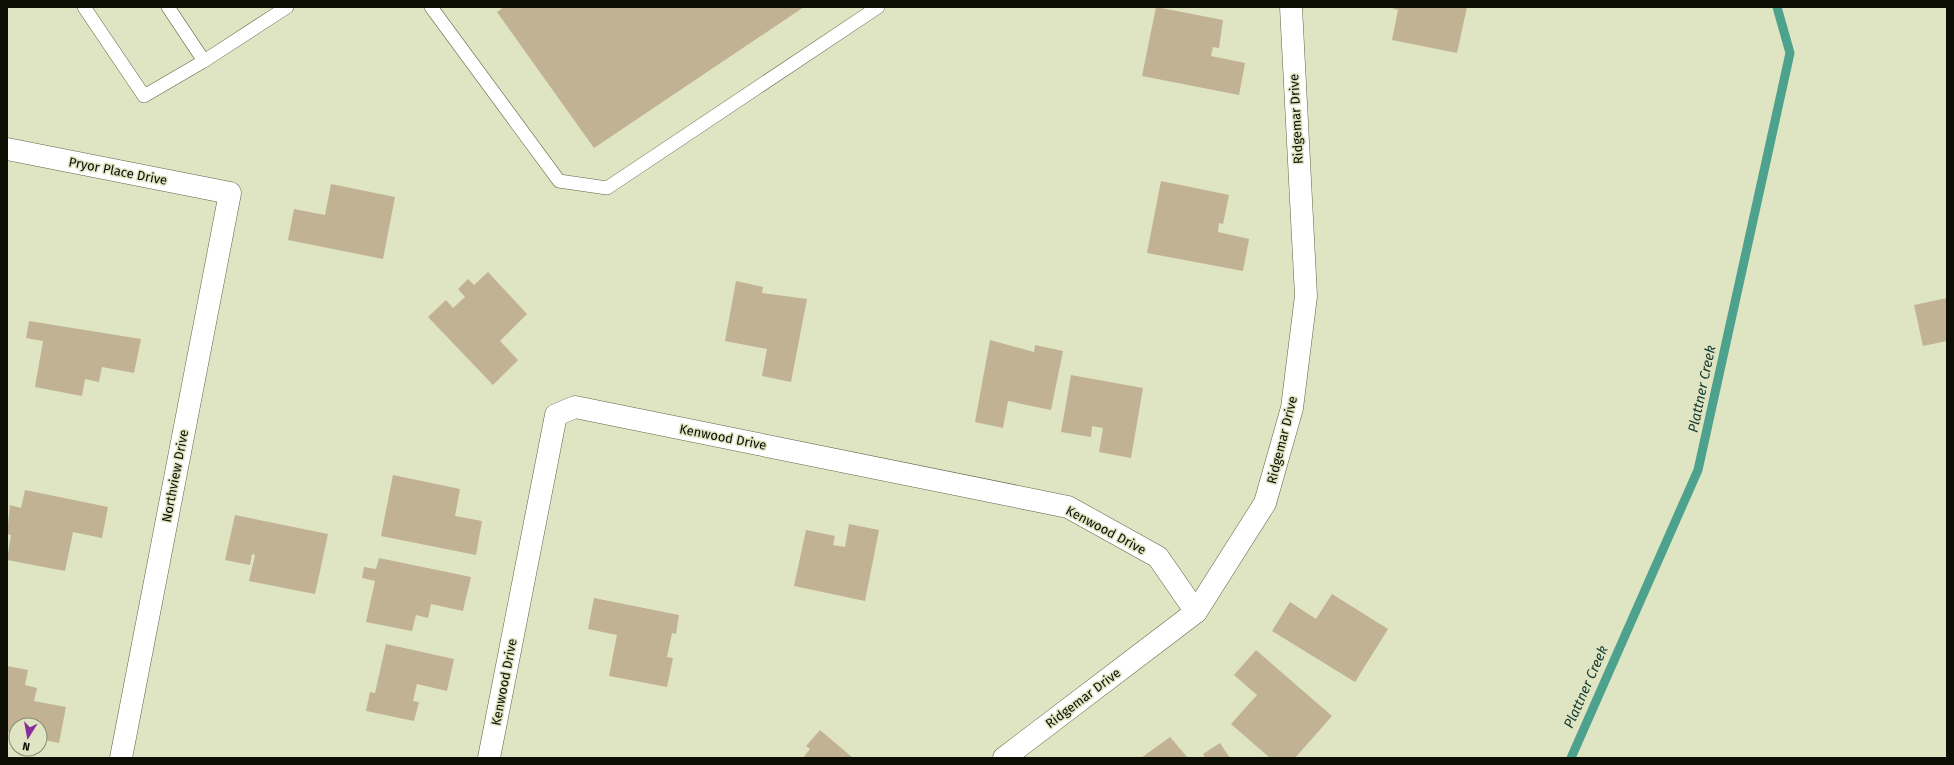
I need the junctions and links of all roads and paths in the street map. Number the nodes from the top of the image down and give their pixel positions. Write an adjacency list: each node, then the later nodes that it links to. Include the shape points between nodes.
1 (84, 7): 7 (lane, via 144,96)
2 (168, 7): 7 (lane)
3 (287, 7): 7 (lane)
4 (431, 7): 5 (lane, via 559,181 607,188)
5 (878, 7)
6 (1291, 7): 10 (street, Ridgemar Drive, via 1306,296 1292,408 1266,503)
7 (204, 61)
8 (7, 149): 9 (street, Pryor Place Drive)
9 (230, 193): 11 (street, Northview Drive)
10 (1196, 612): 12 (street, Kenwood Drive, via 1158,557 1068,507 575,407 556,415); 13 (street, Ridgemar Drive)
11 (121, 758)
12 (489, 758)
13 (1004, 758)

